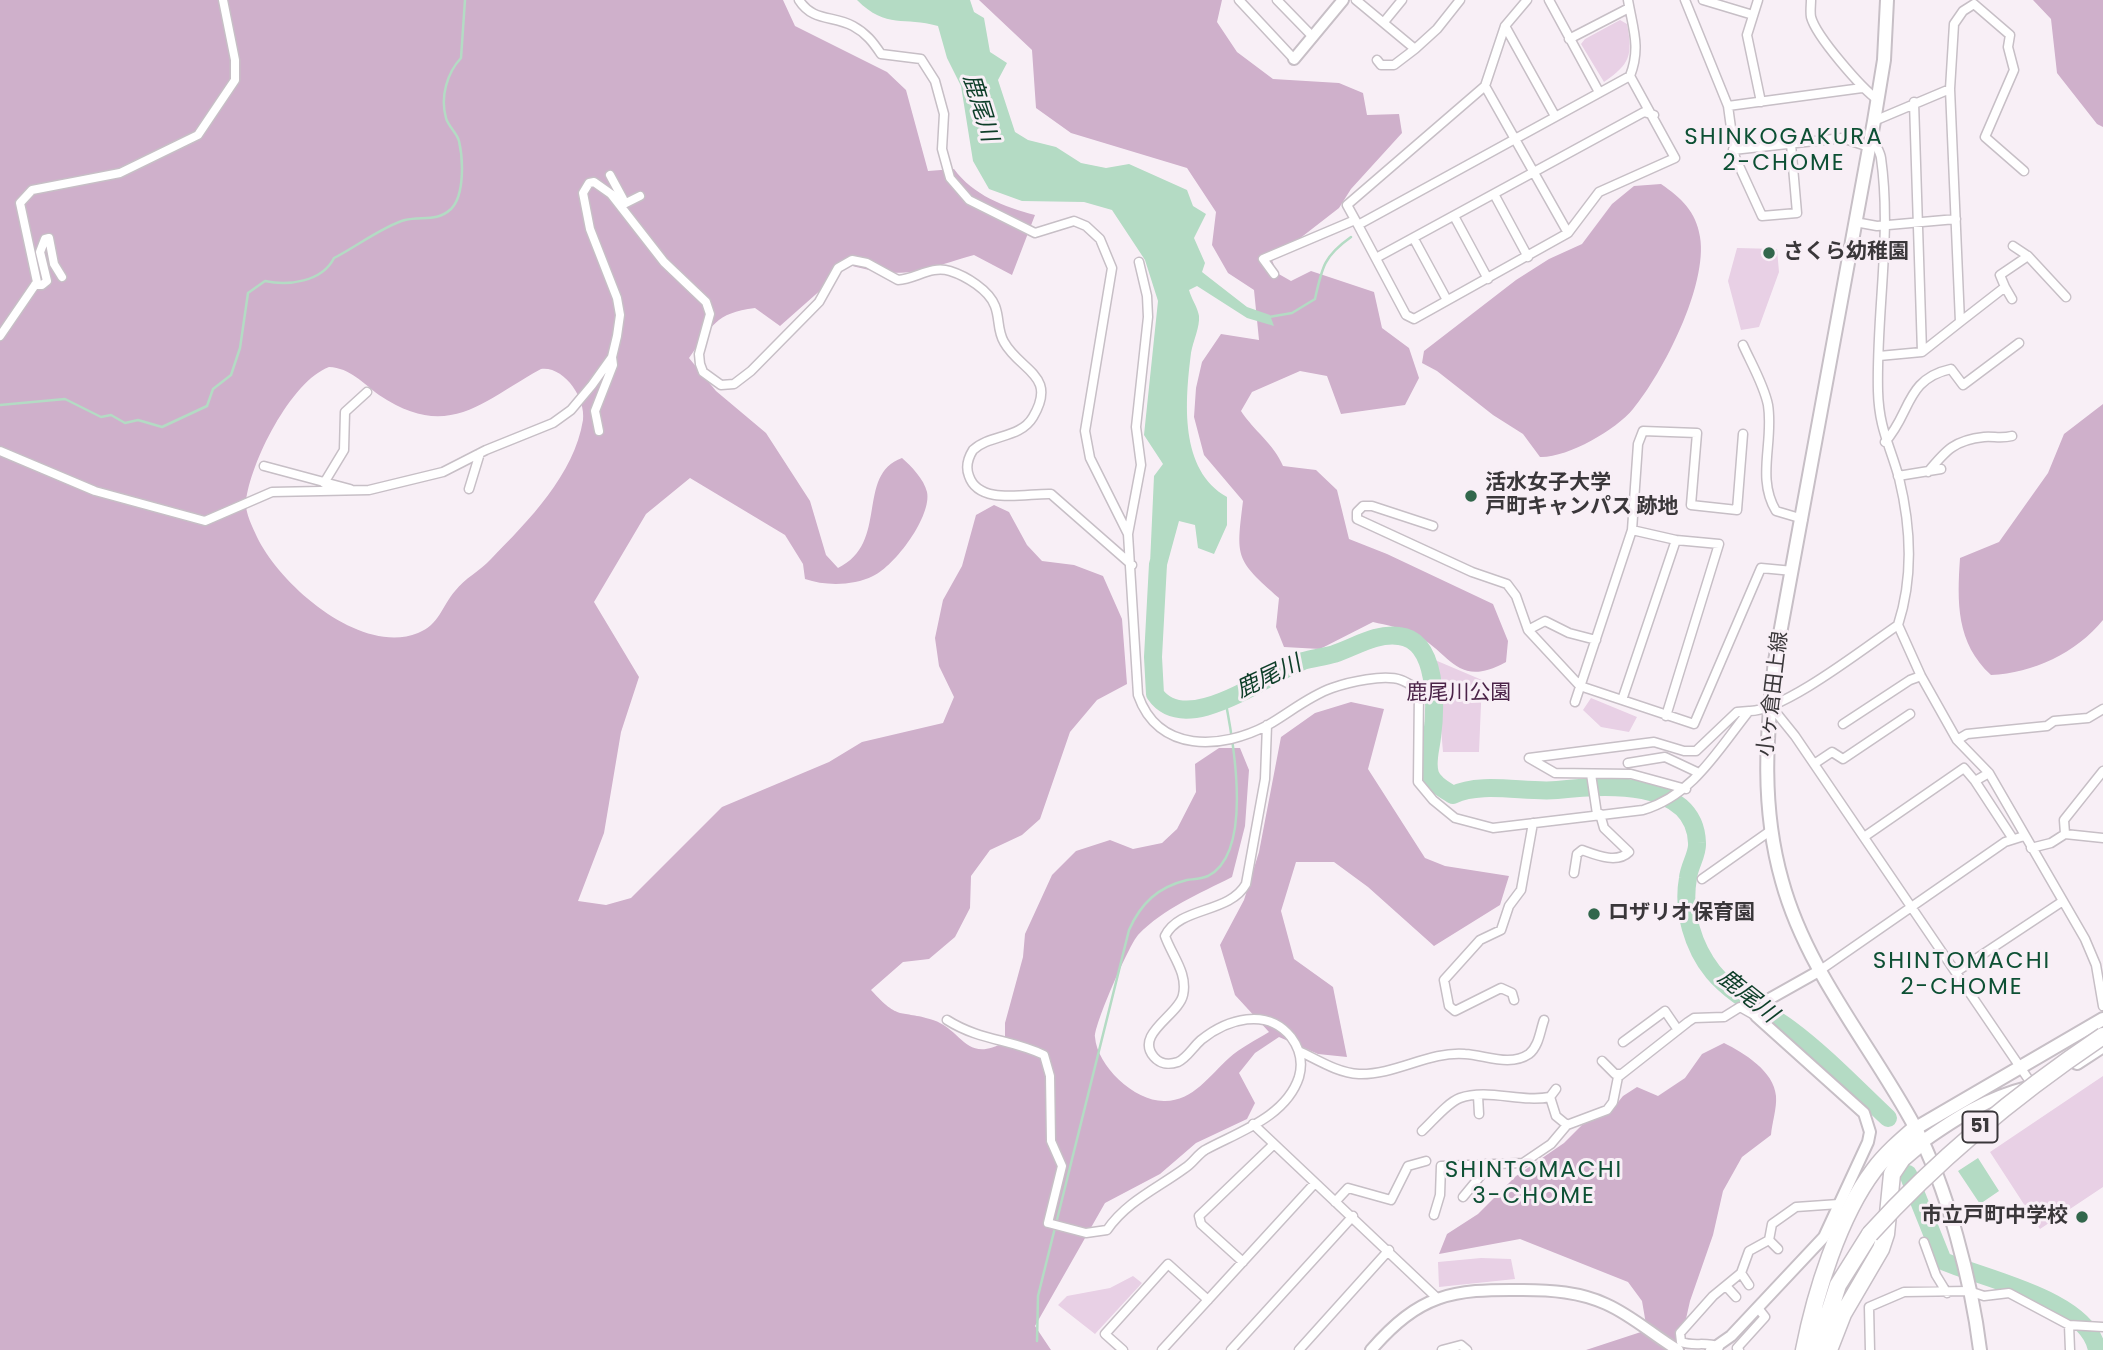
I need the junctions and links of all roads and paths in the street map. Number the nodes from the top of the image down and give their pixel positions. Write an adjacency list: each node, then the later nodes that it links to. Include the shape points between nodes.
1 (223, 0): 63 (street, via 235,80 198,135 120,173 32,190 20,203 36,269)
2 (799, 0): 94 (street, via 817,17 851,24 867,35 881,54 921,59 935,81 944,114 942,149 950,178 969,200 1035,233 1074,221 1100,239 1112,268 1085,431 1090,458)
3 (1239, 0): 23 (street)
4 (1277, 0): 20 (street)
5 (1343, 0): 20 (street)
6 (1356, 0): 18 (street)
7 (1402, 0): 18 (street)
8 (1460, 0): 22 (street)
9 (1527, 0): 19 (street)
10 (1549, 0): 21 (street)
11 (1685, 0): 33 (street)
12 (1703, 0): 17 (street)
13 (1758, 0): 17 (street)
14 (1811, 0): 27 (street, via 1812,18 1824,40)
15 (1887, 0): 30 (main road, 小ヶ倉田上線)
16 (1628, 4): 21 (street); 25 (street, via 1638,43)
17 (1753, 15): 31 (street, via 1747,35)
18 (1384, 22): 22 (street)
19 (1505, 26): 26 (street); 35 (street)
20 (1313, 37): 23 (street)
21 (1569, 39): 29 (street)
22 (1415, 49): 24 (street, via 1394,65 1381,65)
23 (1294, 59)
24 (1377, 60)
25 (1630, 76): 29 (street); 34 (street)
26 (1485, 86): 37 (street); 51 (street, via 1347,205)
27 (1862, 88): 30 (street); 31 (street)
28 (1950, 89): 32 (street); 41 (street, via 1954,24 1974,4 2010,34 2014,70 1985,137); 48 (street)
29 (1599, 92): 35 (street)
30 (1878, 100): 36 (main road, 小ヶ倉田上線)
31 (1761, 102): 33 (street)
32 (1914, 102): 36 (street); 49 (street)
33 (1728, 106): 40 (street)
34 (1654, 115): 42 (street, via 1644,112); 53 (street, via 1675,158 1599,192)
35 (1555, 116): 37 (street)
36 (1873, 127): 39 (main road, 小ヶ倉田上線); 52 (street, via 1881,154)
37 (1515, 139): 42 (street); 51 (street)
38 (1791, 144): 39 (street, via 1842,138); 40 (street); 40 (street, via 1797,213 1762,216)
39 (1870, 147): 50 (main road, 小ヶ倉田上線)
40 (1733, 150)
41 (2024, 171)
42 (1534, 173): 44 (street); 53 (street)
43 (610, 175): 46 (street)
44 (1494, 194): 47 (street); 57 (street)
45 (640, 196): 46 (street)
46 (623, 206): 74 (street, via 599,185 589,183 585,188 590,229 620,315); 96 (street, via 664,262 706,302 710,314 699,363 703,373 721,385 733,384 751,371 820,302 838,268 852,260 898,280 936,269 949,271 982,289 996,307 1002,338 1039,379 1041,390 1035,414 1023,428 973,450 967,470 970,481 995,495 1051,494)
47 (1454, 216): 54 (street); 62 (street)
48 (1956, 219): 49 (street); 68 (street)
49 (1918, 221): 52 (street); 72 (street)
50 (1856, 222): 52 (street); 91 (main road, 小ヶ倉田上線)
51 (1357, 223): 58 (street); 60 (street, via 1263,259)
52 (1884, 225): 73 (street)
53 (1568, 233): 57 (street)
54 (1414, 239): 58 (street); 67 (street)
55 (2013, 246): 56 (street)
56 (2028, 256): 64 (street, via 2000,275); 65 (street)
57 (1528, 257): 62 (street)
58 (1376, 258): 67 (street, via 1406,315 1414,319)
59 (1139, 262): 94 (street, via 1148,317 1136,427 1140,465)
60 (1274, 274)
61 (62, 277): 63 (street, via 49,239 45,239 40,252 47,281)
62 (1488, 279): 67 (street)
63 (35, 285): 69 (street)
64 (2005, 287): 66 (street); 68 (street)
65 (2066, 297)
66 (2012, 299)
67 (1447, 300)
68 (1960, 323): 72 (street)
69 (0, 336)
70 (2019, 343): 81 (street, via 1963,385 1951,369 1929,377 1910,395)
71 (1743, 345): 91 (street, via 1768,405 1768,497 1776,511)
72 (1922, 352): 73 (street)
73 (1880, 356): 81 (street, via 1878,391)
74 (612, 357): 76 (street, via 595,411); 83 (street, via 562,417)
75 (367, 393): 88 (street, via 345,412 344,450)
76 (598, 431)
77 (1697, 433): 78 (street, via 1691,505 1737,510); 79 (street); 93 (street, via 1643,431 1638,443)
78 (1742, 433)
79 (1707, 434)
80 (2012, 436): 86 (street, via 1956,443)
81 (1885, 442): 87 (street)
82 (0, 451): 90 (street, via 95,491 205,521 272,492)
83 (480, 453): 89 (street); 90 (street, via 443,472)
84 (264, 466): 88 (street)
85 (1941, 469): 86 (street)
86 (1928, 472): 87 (street)
87 (1898, 476): 98 (street, via 1910,561 1908,592)
88 (324, 483): 90 (street)
89 (469, 489)
90 (360, 491)
91 (1803, 519): 97 (main road, 小ヶ倉田上線)
92 (1433, 526): 99 (street, via 1372,506 1357,512 1357,519 1507,584)
93 (1632, 530): 95 (street); 100 (street)
94 (1128, 534): 96 (street)
95 (1676, 540): 103 (street); 109 (street, via 1719,544)
96 (1132, 565): 111 (street, via 1138,695 1143,710 1177,740 1215,743)
97 (1793, 571): 105 (main road, 小ヶ倉田上線); 109 (street, via 1761,568 1694,724)
98 (1898, 625): 101 (street); 105 (street, via 1790,697)
99 (1528, 630): 100 (street, via 1545,621); 102 (street)
100 (1596, 640): 102 (street)
101 (1921, 676): 110 (street); 112 (street)
102 (1580, 686): 103 (street); 104 (street)
103 (1622, 700): 109 (street)
104 (1575, 702)
105 (1770, 705): 107 (street); 114 (street); 123 (main road, 小ヶ倉田上線, via 1765,782)
106 (2103, 709): 112 (street, via 2088,718 1967,734)
107 (1749, 711): 116 (street); 118 (street, via 1737,712 1696,751 1654,741 1529,758 1555,773)
108 (1910, 715): 114 (street, via 1843,759 1832,752)
109 (1666, 716)
110 (1843, 724)
111 (1267, 726): 122 (street, via 1333,688 1400,679 1419,690 1418,782 1424,791 1455,818 1473,825 1493,828); 146 (street, via 1265,779 1246,884 1240,894 1169,929 1165,936 1184,977 1183,997 1152,1033 1150,1047 1158,1060 1174,1063 1216,1031 1252,1018 1281,1028)
112 (1957, 740): 117 (street)
113 (1628, 763): 116 (street, via 1665,757)
114 (1814, 764): 126 (street)
115 (2103, 771): 124 (street, via 2064,820)
116 (1699, 773): 120 (street)
117 (1989, 773): 119 (street); 125 (street)
118 (1591, 774): 120 (street, via 1644,776); 121 (street)
119 (1975, 781): 126 (street, via 1964,768); 128 (street)
120 (1686, 789): 121 (street, via 1643,810)
121 (1599, 814): 122 (street); 130 (street, via 1604,828 1629,852 1612,858 1582,850)
122 (1533, 823): 136 (street, via 1521,890 1509,906 1501,930 1480,940 1444,981 1449,1006 1455,1011 1501,988 1513,993)
123 (1770, 831): 131 (street); 134 (main road, 小ヶ倉田上線, via 1782,884)
124 (2065, 834): 127 (street); 129 (street)
125 (2024, 836): 128 (street); 129 (street)
126 (1864, 837): 133 (street)
127 (2103, 838)
128 (2012, 839): 133 (street)
129 (2031, 848): 132 (street)
130 (1574, 873)
131 (1702, 879)
132 (2063, 901): 135 (street); 137 (street, via 2096,965)
133 (1913, 907): 134 (street); 135 (street)
134 (1819, 971): 138 (street, via 1771,998); 158 (main road, 小ヶ倉田上線)
135 (1956, 972): 148 (street)
136 (1514, 1000)
137 (2103, 1006)
138 (1756, 1016): 142 (street, via 1740,1007 1724,1017 1695,1018); 165 (street, via 1864,1113 1868,1142)
139 (2103, 1019): 148 (main road, 51)
140 (947, 1020): 155 (street, via 967,1033 1044,1055 1051,1141 1062,1166 1048,1223 1086,1233 1107,1230 1118,1215 1187,1167 1202,1151)
141 (1544, 1020): 146 (street, via 1529,1054 1511,1060 1448,1055 1391,1071 1359,1074 1336,1069)
142 (1678, 1030): 144 (street, via 1665,1011); 149 (street)
143 (2103, 1036): 196 (highway, 51, bridge, via 1958,1146 1870,1234 1838,1285)
144 (1622, 1042)
145 (2103, 1046): 150 (main road, 51)
146 (1299, 1051): 155 (street, via 1301,1070 1293,1091)
147 (1602, 1061): 149 (street)
148 (2019, 1066): 150 (street); 158 (main road, 51)
149 (1621, 1074): 156 (street, via 1607,1110)
150 (2033, 1086): 158 (main road, 51, via 1996,1097)
151 (1556, 1089): 153 (street)
152 (1478, 1096): 153 (street); 154 (street); 157 (street, via 1458,1098)
153 (1550, 1097): 156 (street, via 1556,1116)
154 (1479, 1114)
155 (1253, 1124): 159 (street)
156 (1567, 1125): 161 (street, via 1551,1144 1523,1163)
157 (1422, 1131)
158 (1919, 1135): 175 (main road, 小ヶ倉田上線, via 1963,1257); 195 (highway, 51, via 1886,1155 1860,1192 1818,1297); 197 (highway, 51, via 1892,1174 1881,1249 1843,1314)
159 (1273, 1145): 162 (street); 172 (street, via 1199,1216 1200,1224)
160 (1426, 1161): 164 (street, via 1408,1166 1391,1200 1348,1188)
161 (1486, 1164): 163 (street); 167 (street, via 1441,1166)
162 (1315, 1183): 164 (street); 172 (street)
163 (1463, 1197)
164 (1335, 1202): 166 (street)
165 (1839, 1204): 168 (street, via 1796,1207 1772,1224); 181 (street, via 1824,1237)
166 (1353, 1216): 171 (street); 188 (street)
167 (1434, 1216)
168 (1769, 1240): 170 (street); 173 (street, via 1749,1251)
169 (1924, 1242): 177 (street)
170 (1778, 1248)
171 (1389, 1250): 179 (street); 189 (street)
172 (1243, 1262): 180 (street)
173 (1741, 1273): 174 (street); 176 (street)
174 (1749, 1285)
175 (1968, 1285): 177 (street); 182 (street, via 1984,1296 2008,1293); 199 (main road, 小ヶ倉田上線)
176 (1726, 1286): 178 (street); 185 (street, via 1680,1333 1681,1342 1710,1343)
177 (1947, 1293): 198 (street, via 1904,1292 1869,1307)
178 (1736, 1297)
179 (1437, 1298): 184 (street, via 1474,1289 1581,1295 1634,1319); 190 (street, via 1405,1316)
180 (1208, 1300): 186 (street, via 1168,1264 1105,1334); 187 (street)
181 (1758, 1308): 185 (street); 194 (street, via 1765,1317)
182 (2069, 1325): 183 (street); 200 (street)
183 (2098, 1327)
184 (1661, 1346): 193 (street)
185 (1715, 1348)
186 (1123, 1350)
187 (1162, 1350)
188 (1231, 1350)
189 (1299, 1350)
190 (1371, 1350)
191 (1442, 1350): 192 (street, via 1461,1345)
192 (1467, 1350)
193 (1678, 1350)
194 (1739, 1350)
195 (1804, 1350)
196 (1817, 1350)
197 (1829, 1350)
198 (1870, 1350)
199 (1980, 1350)
200 (2070, 1350)

